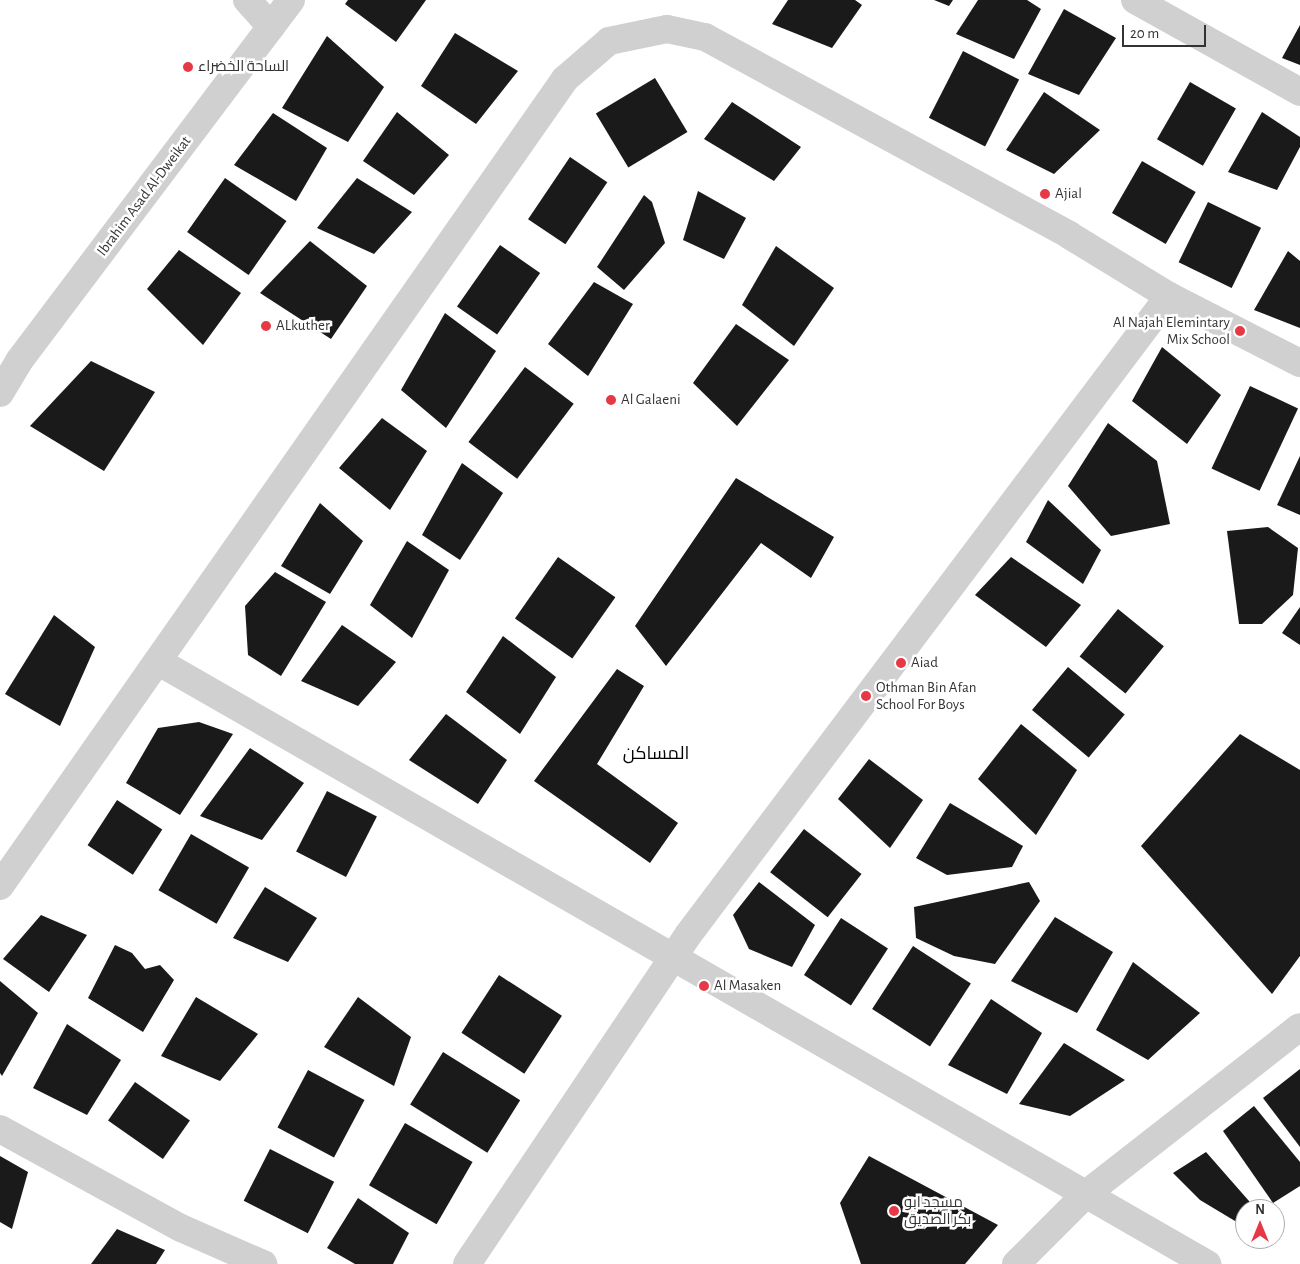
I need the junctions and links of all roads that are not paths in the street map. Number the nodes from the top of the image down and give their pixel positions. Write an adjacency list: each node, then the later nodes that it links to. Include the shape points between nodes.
1 (247, 0): 4 (street)
2 (291, 0): 4 (street, Ibrahim Asad Al-Dweikat)
3 (1136, 0): 5 (street)
4 (271, 27): 8 (street, Ibrahim Asad Al-Dweikat, via 19,361)
5 (1300, 92)
6 (1169, 296): 7 (street); 9 (street, via 1069,235 705,37 666,28 627,34 592,51 565,79); 11 (street)
7 (1300, 363)
8 (0, 393)
9 (159, 662): 10 (street); 11 (street)
10 (0, 886)
11 (674, 957): 14 (street); 16 (street)
12 (1300, 1026): 14 (street)
13 (0, 1129): 15 (street, via 181,1228)
14 (1086, 1194): 17 (street); 18 (street)
15 (263, 1264)
16 (467, 1264)
17 (1016, 1264)
18 (1207, 1264)

